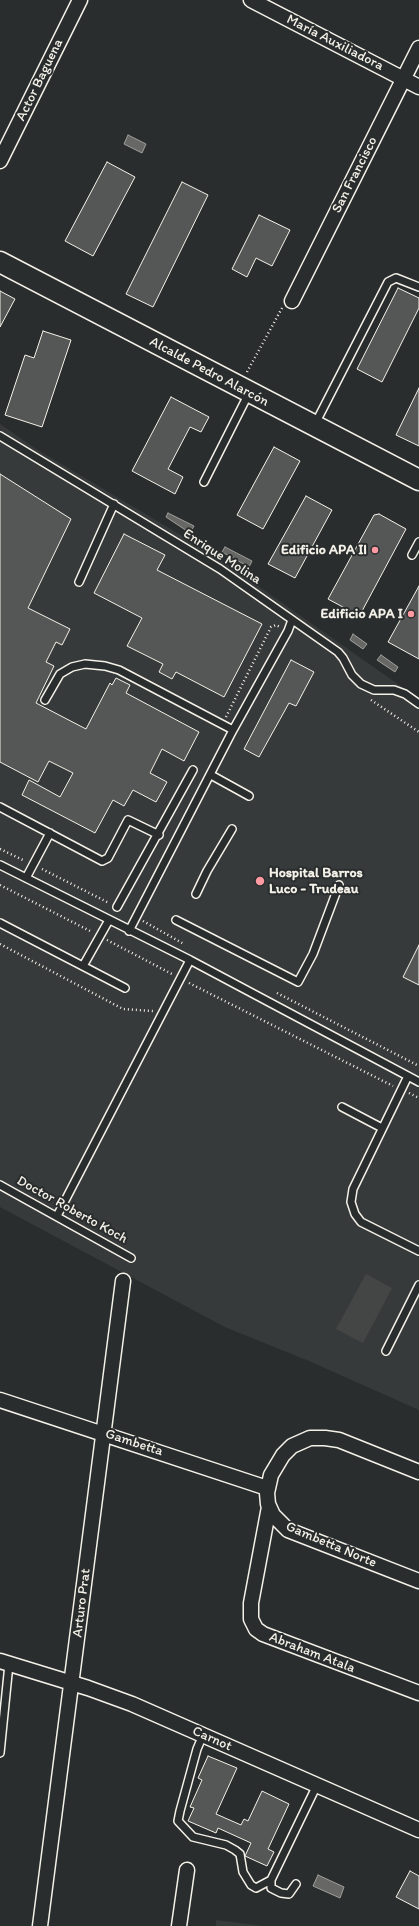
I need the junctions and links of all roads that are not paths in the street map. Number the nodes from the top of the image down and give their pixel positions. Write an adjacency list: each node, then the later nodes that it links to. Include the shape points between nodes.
1 (80, 0): 6 (street, Actor Baguena)
2 (251, 0): 4 (street, María Auxiliadora)
3 (419, 48): 4 (street, San Francisco)
4 (404, 79): 5 (street, María Auxiliadora); 9 (street, San Francisco)
5 (419, 87)
6 (1, 156)
7 (0, 262): 10 (street, Alcalde Pedro Alarcón)
8 (419, 287): 11 (lane, via 396,278 388,282)
9 (292, 301)
10 (244, 390): 11 (street, Alcalde Pedro Alarcón); 14 (lane)
11 (314, 426): 13 (street, Alcalde Pedro Alarcón)
12 (0, 436): 15 (lane, Enrique Molina)
13 (419, 480)
14 (204, 482)
15 (114, 504): 18 (lane); 19 (lane, Enrique Molina, via 220,569)
16 (419, 542): 17 (lane)
17 (412, 555)
18 (79, 582)
19 (292, 620): 21 (lane, Enrique Molina, via 338,652 352,675 361,684 374,690 394,690); 22 (lane)
20 (46, 700): 22 (lane, via 60,674 72,667 85,664 106,666 120,670)
21 (419, 704)
22 (233, 730): 24 (lane)
23 (193, 770): 29 (lane)
24 (211, 775): 25 (lane); 38 (lane)
25 (249, 796)
26 (0, 807): 28 (lane)
27 (232, 829): 33 (lane)
28 (50, 833): 29 (lane, via 102,861 108,858 128,820); 31 (lane)
29 (158, 835): 34 (lane)
30 (0, 865): 31 (lane)
31 (26, 878): 35 (lane)
32 (339, 885): 36 (lane, via 313,954 298,982)
33 (196, 894)
34 (117, 907)
35 (109, 920): 38 (lane); 40 (lane)
36 (176, 920)
37 (0, 922): 40 (lane)
38 (129, 931): 39 (lane)
39 (190, 960): 42 (lane); 47 (lane)
40 (83, 966): 41 (lane)
41 (125, 988)
42 (408, 1076): 43 (lane); 45 (lane)
43 (419, 1082)
44 (342, 1107): 45 (lane)
45 (382, 1128): 48 (lane, via 353,1189 351,1202 355,1214 362,1222)
46 (0, 1185): 47 (lane, Doctor Roberto Koch)
47 (57, 1216): 49 (lane, Doctor Roberto Koch)
48 (419, 1251)
49 (131, 1258)
50 (123, 1281): 54 (street, Arturo Prat)
51 (419, 1285): 52 (lane)
52 (386, 1351)
53 (0, 1400): 54 (street, Gambetta)
54 (103, 1433): 56 (street, Gambetta); 60 (street, Arturo Prat)
55 (419, 1472): 56 (street, via 339,1440 315,1438 300,1441 287,1450 277,1463)
56 (267, 1488): 57 (street, Gambetta Norte)
57 (269, 1507): 58 (street, Gambetta Norte, via 279,1523 295,1533); 61 (street, Abraham Atala, via 251,1603 251,1619 256,1629 263,1634)
58 (419, 1581)
59 (5, 1662): 60 (street, Carnot); 63 (lane)
60 (72, 1683): 62 (street, Carnot, via 132,1704); 69 (street, Arturo Prat)
61 (419, 1693)
62 (204, 1735): 64 (street, Carnot); 67 (lane, via 178,1821 193,1837 226,1845 240,1854 244,1872 251,1886 256,1888)
63 (0, 1753)
64 (317, 1785): 65 (street, Carnot); 67 (lane)
65 (419, 1830)
66 (187, 1870): 70 (street)
67 (271, 1880): 68 (lane, via 271,1888 281,1893 289,1894)
68 (296, 1884)
69 (40, 1926)
70 (179, 1926)

